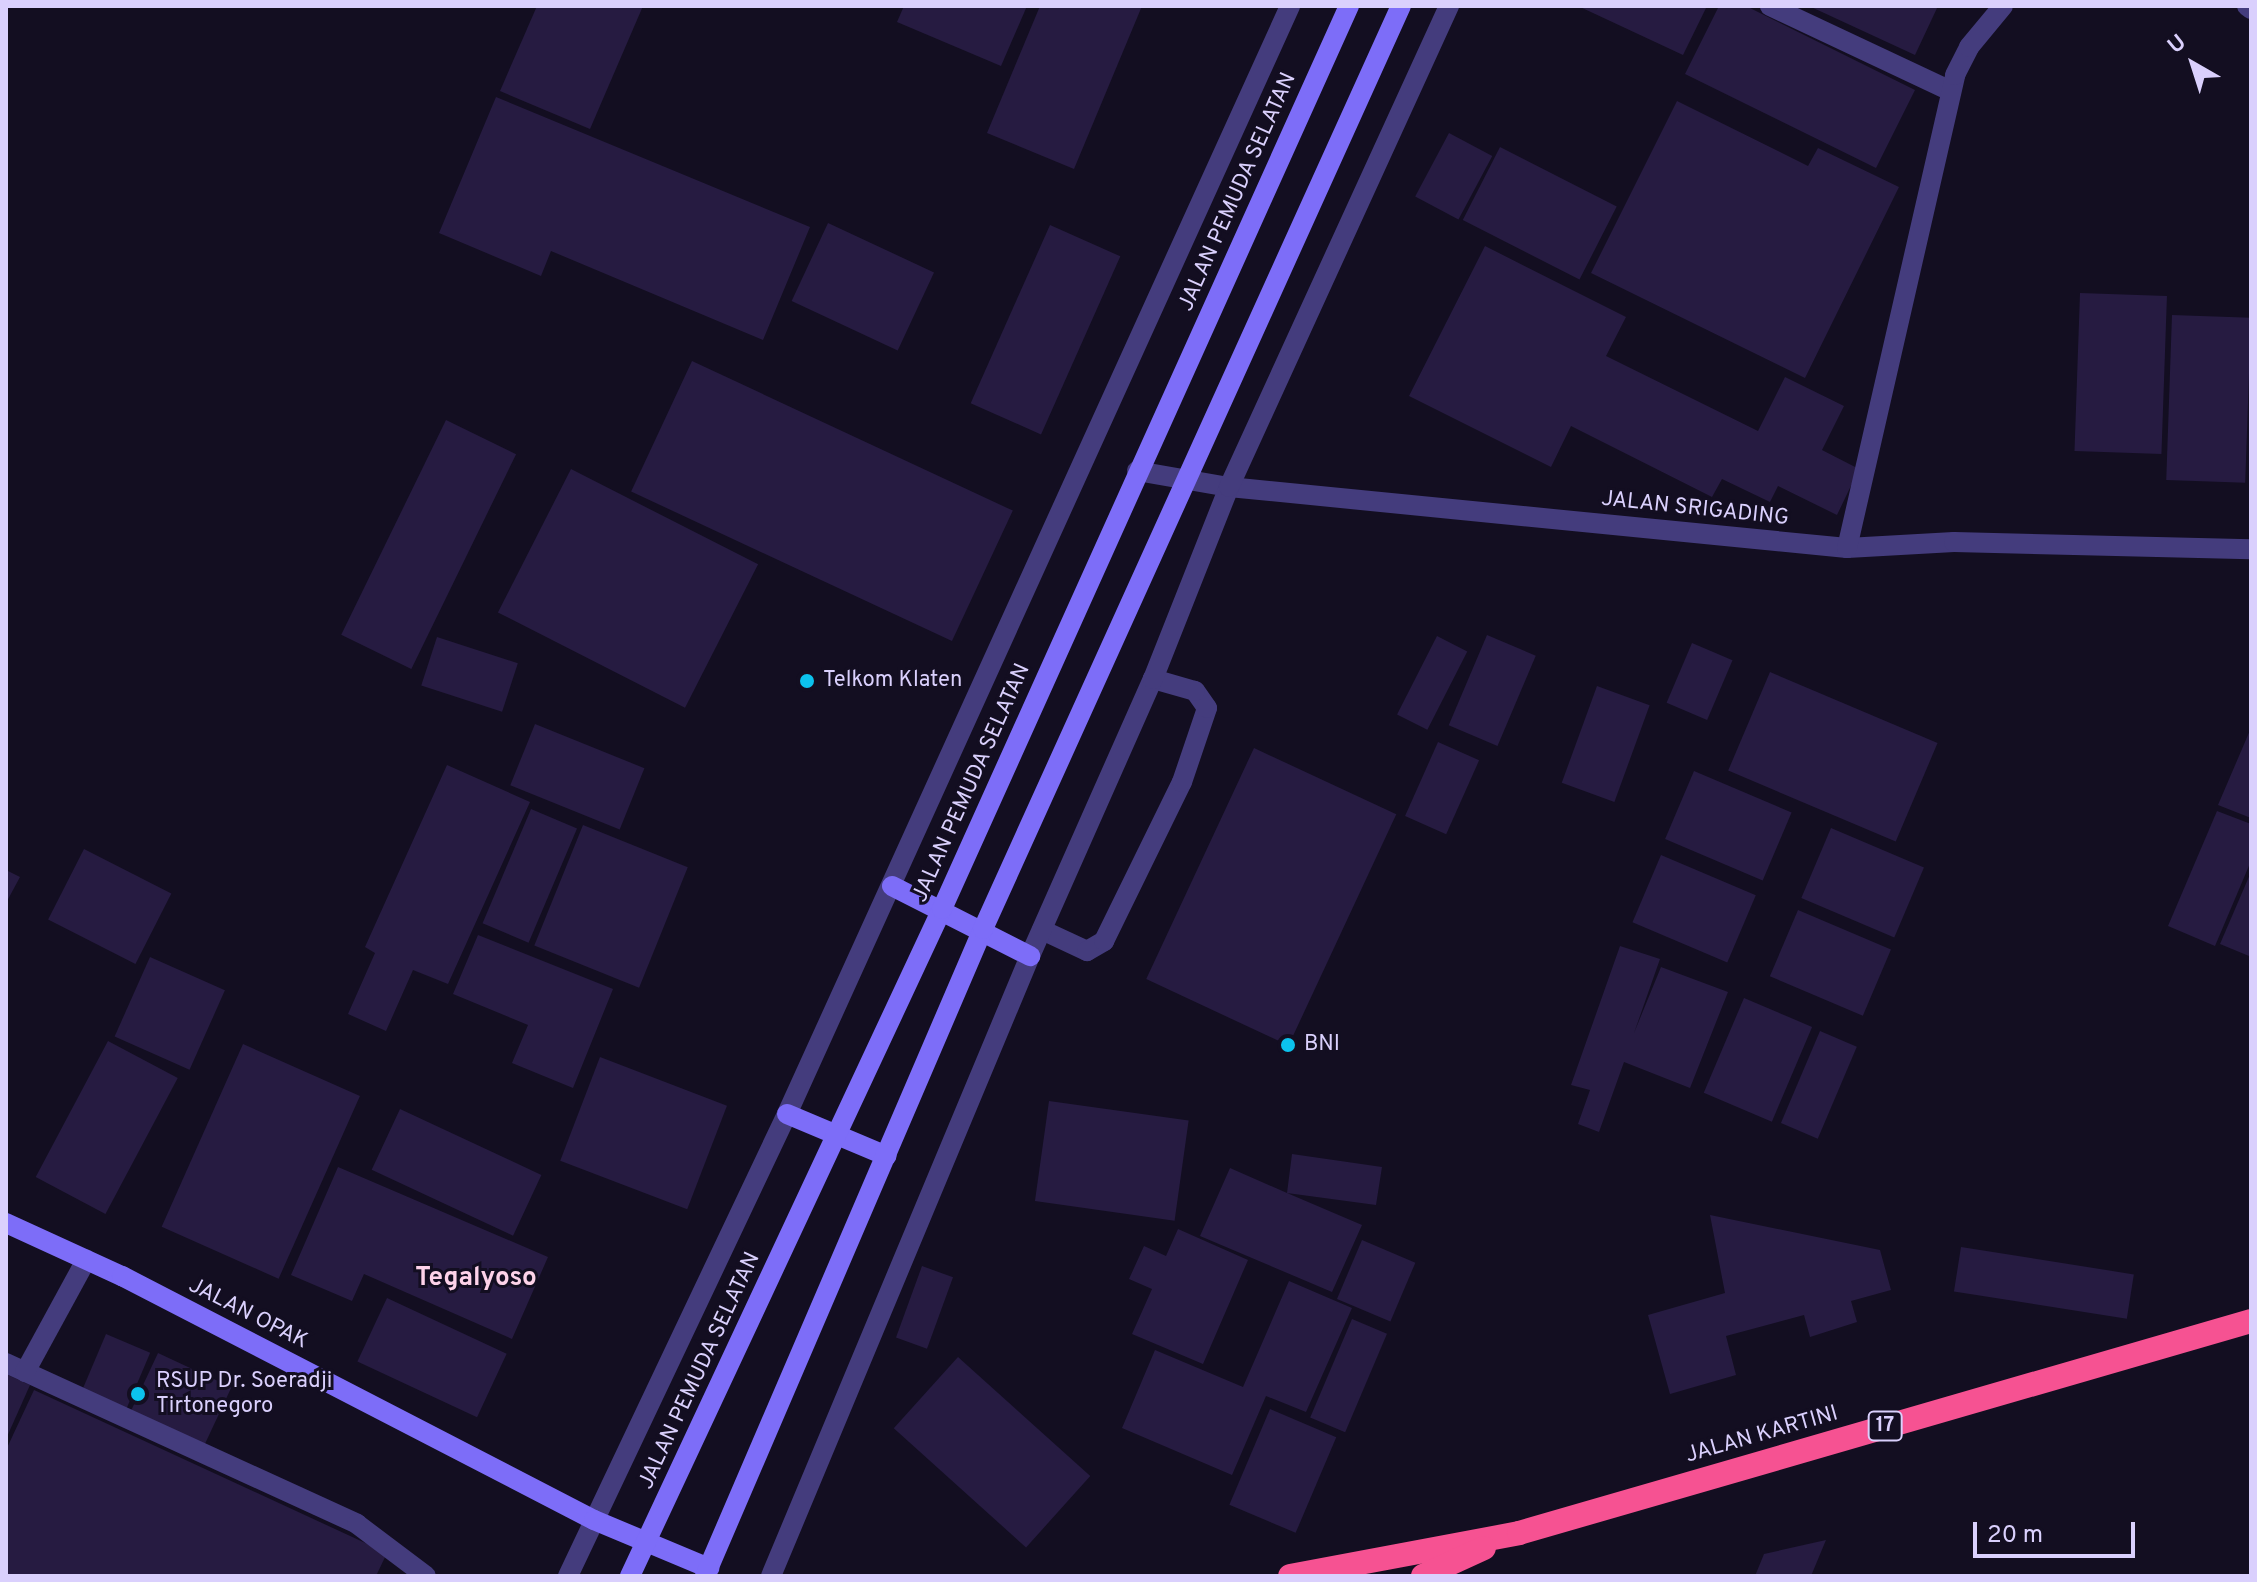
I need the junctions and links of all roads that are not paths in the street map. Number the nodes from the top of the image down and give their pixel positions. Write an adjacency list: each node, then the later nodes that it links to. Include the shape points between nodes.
1 (1290, 6): 14 (street)
2 (1349, 6): 8 (main road, JALAN PEMUDA SELATAN)
3 (1401, 6): 9 (main road)
4 (1449, 6): 10 (street)
5 (1770, 6): 7 (street)
6 (2003, 6): 7 (street, via 1969,47)
7 (1951, 91): 12 (street)
8 (1137, 471): 9 (street, JALAN SRIGADING); 15 (main road, JALAN PEMUDA SELATAN)
9 (1189, 480): 10 (street, JALAN SRIGADING); 16 (main road)
10 (1229, 487): 12 (street, JALAN SRIGADING); 13 (street)
11 (2247, 542): 12 (street, JALAN SRIGADING, via 1954,542)
12 (1847, 548)
13 (1153, 679): 17 (street); 17 (street, via 1195,691 1207,708 1182,782 1104,941 1087,951)
14 (892, 886): 15 (main road); 19 (street)
15 (942, 909): 16 (main road); 20 (main road, JALAN PEMUDA SELATAN)
16 (983, 929): 18 (main road); 21 (main road)
17 (1042, 930): 18 (street)
18 (1030, 956): 33 (street)
19 (787, 1114): 20 (main road); 26 (street)
20 (838, 1135): 21 (main road); 28 (main road, JALAN PEMUDA SELATAN)
21 (887, 1156): 29 (main road)
22 (6, 1223): 23 (main road, JALAN OPAK)
23 (86, 1260): 25 (street); 26 (main road, JALAN OPAK)
24 (2251, 1321): 27 (highway, JALAN KARTINI / 17)
25 (16, 1368): 30 (street, via 357,1524)
26 (594, 1520): 28 (main road, JALAN OPAK); 31 (street)
27 (1519, 1533): 34 (highway, JALAN KARTINI / 17); 35 (highway, JALAN KARTINI / 17)
28 (646, 1543): 29 (main road, JALAN OPAK); 32 (main road, JALAN PEMUDA SELATAN)
29 (707, 1572)
30 (426, 1576)
31 (568, 1576)
32 (630, 1576)
33 (771, 1576)
34 (1290, 1576)
35 (1423, 1576)

